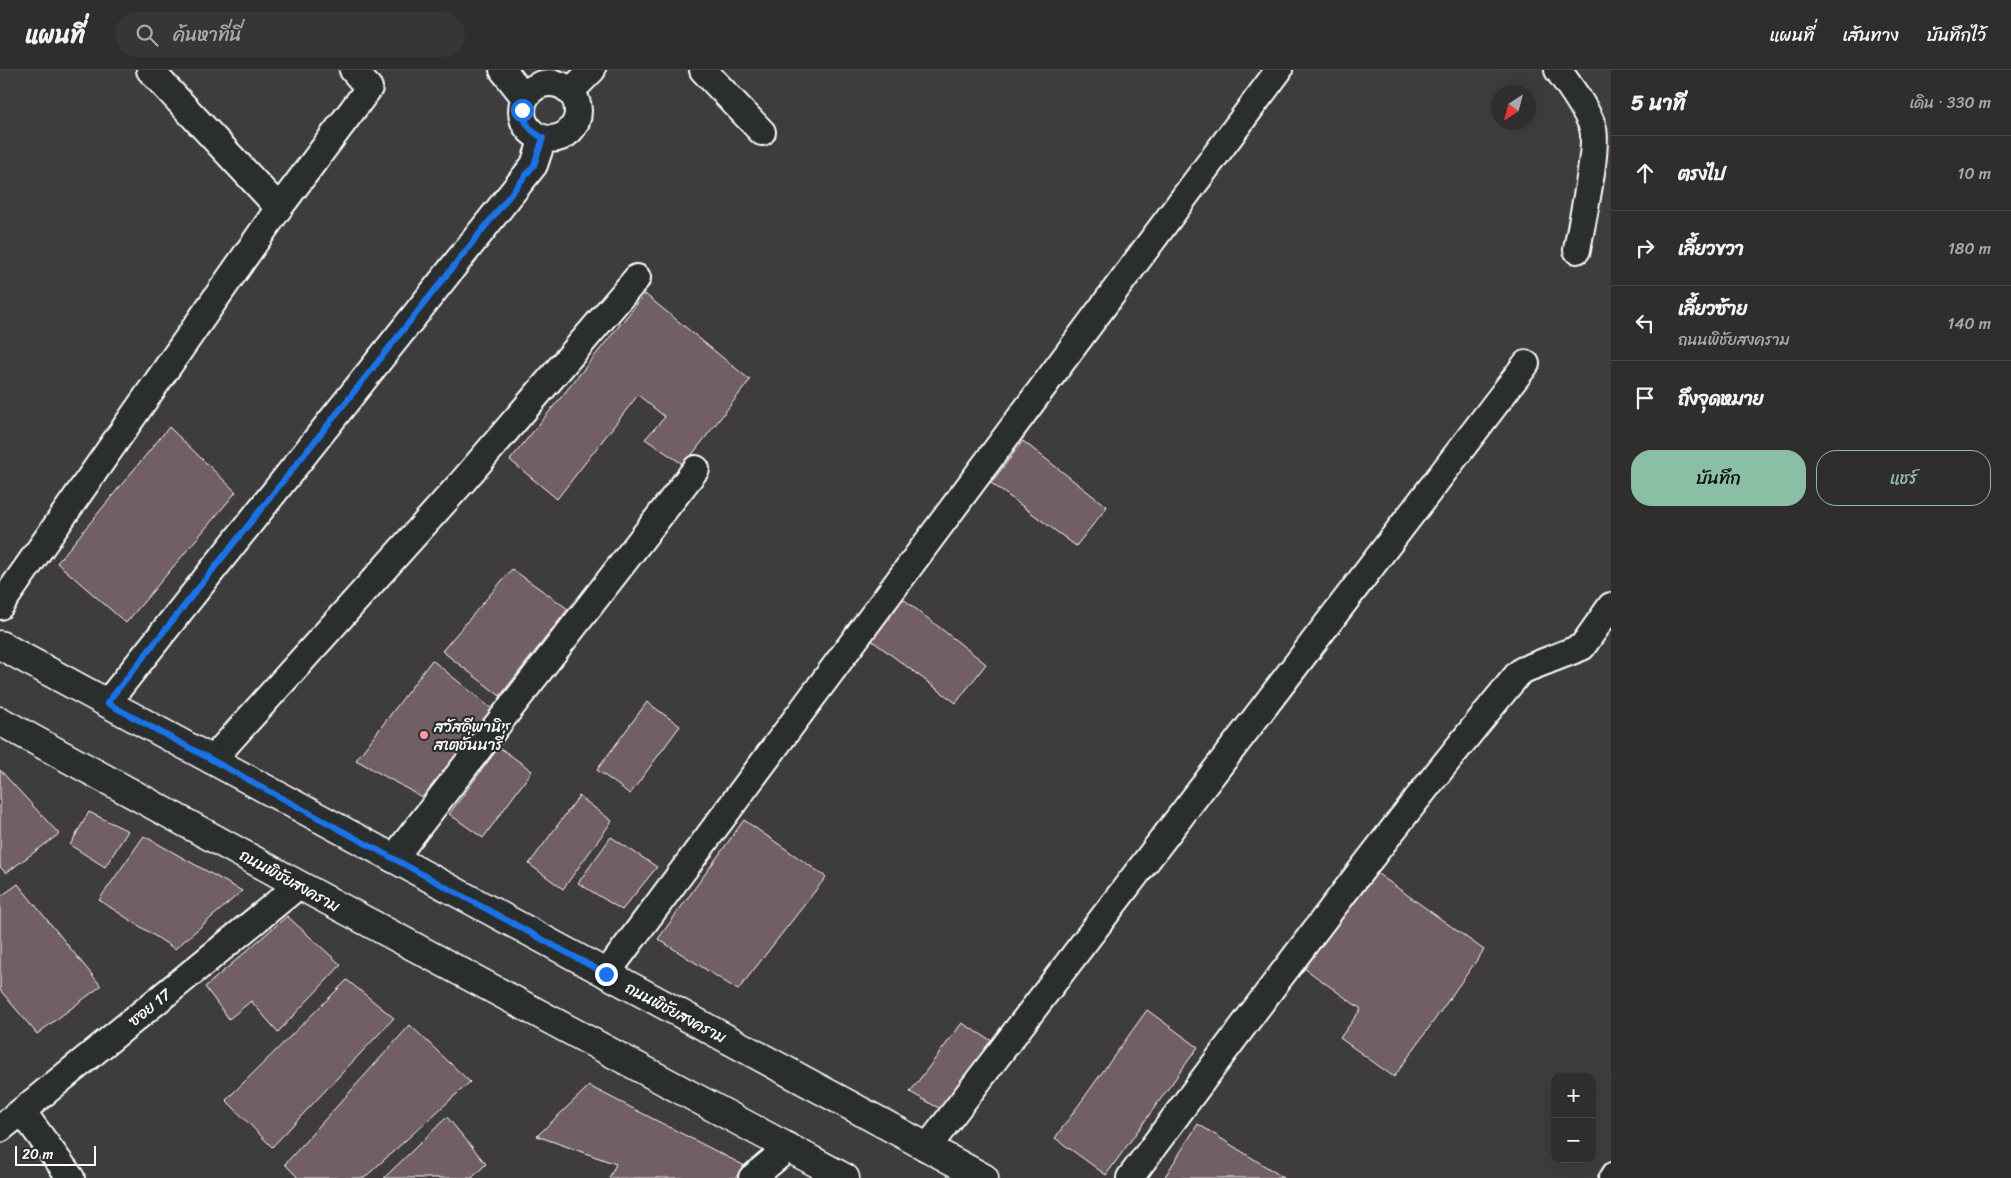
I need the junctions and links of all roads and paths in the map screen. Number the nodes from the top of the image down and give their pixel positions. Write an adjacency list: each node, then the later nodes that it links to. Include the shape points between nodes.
1 (150, 70): 12 (street)
2 (353, 70): 12 (street, via 369,88)
3 (503, 70): 9 (street)
4 (592, 70): 8 (street)
5 (703, 70): 10 (street)
6 (1279, 70): 25 (street)
7 (1558, 70): 13 (street, via 1593,126 1594,151)
8 (570, 91): 9 (street, via 559,84 546,83 533,88); 11 (street, via 576,100 577,120 563,136)
9 (525, 98): 11 (street, via 522,110 525,122 532,132)
10 (762, 132)
11 (543, 138): 20 (street, via 534,165)
12 (279, 208): 17 (street)
13 (1577, 250)
14 (637, 278): 22 (street, via 464,480)
15 (1526, 364): 29 (street)
16 (696, 469): 23 (street)
17 (0, 606)
18 (1611, 606): 35 (street, via 1582,647 1518,674 1335,906)
19 (0, 645): 20 (main road, ถนนพิชัยสงคราม)
20 (107, 703): 22 (main road, ถนนพิชัยสงคราม)
21 (0, 721): 24 (main road, ถนนพิชัยสงคราม)
22 (212, 760): 23 (main road, ถนนพิชัยสงคราม)
23 (393, 859): 25 (main road, ถนนพิชัยสงคราม)
24 (299, 885): 26 (street, ซอย 17); 28 (main road, ถนนพิชัยสงคราม)
25 (606, 974): 29 (main road, ถนนพิชัยสงคราม)
26 (22, 1111): 27 (street, ซอย 17); 31 (street)
27 (0, 1128)
28 (788, 1148): 32 (street); 33 (main road, ถนนพิชัยสงคราม)
29 (927, 1148): 34 (main road, ถนนพิชัยสงคราม)
30 (1611, 1170): 36 (lane)
31 (72, 1178)
32 (752, 1178)
33 (844, 1178)
34 (984, 1178)
35 (1130, 1178)
36 (1606, 1178)

